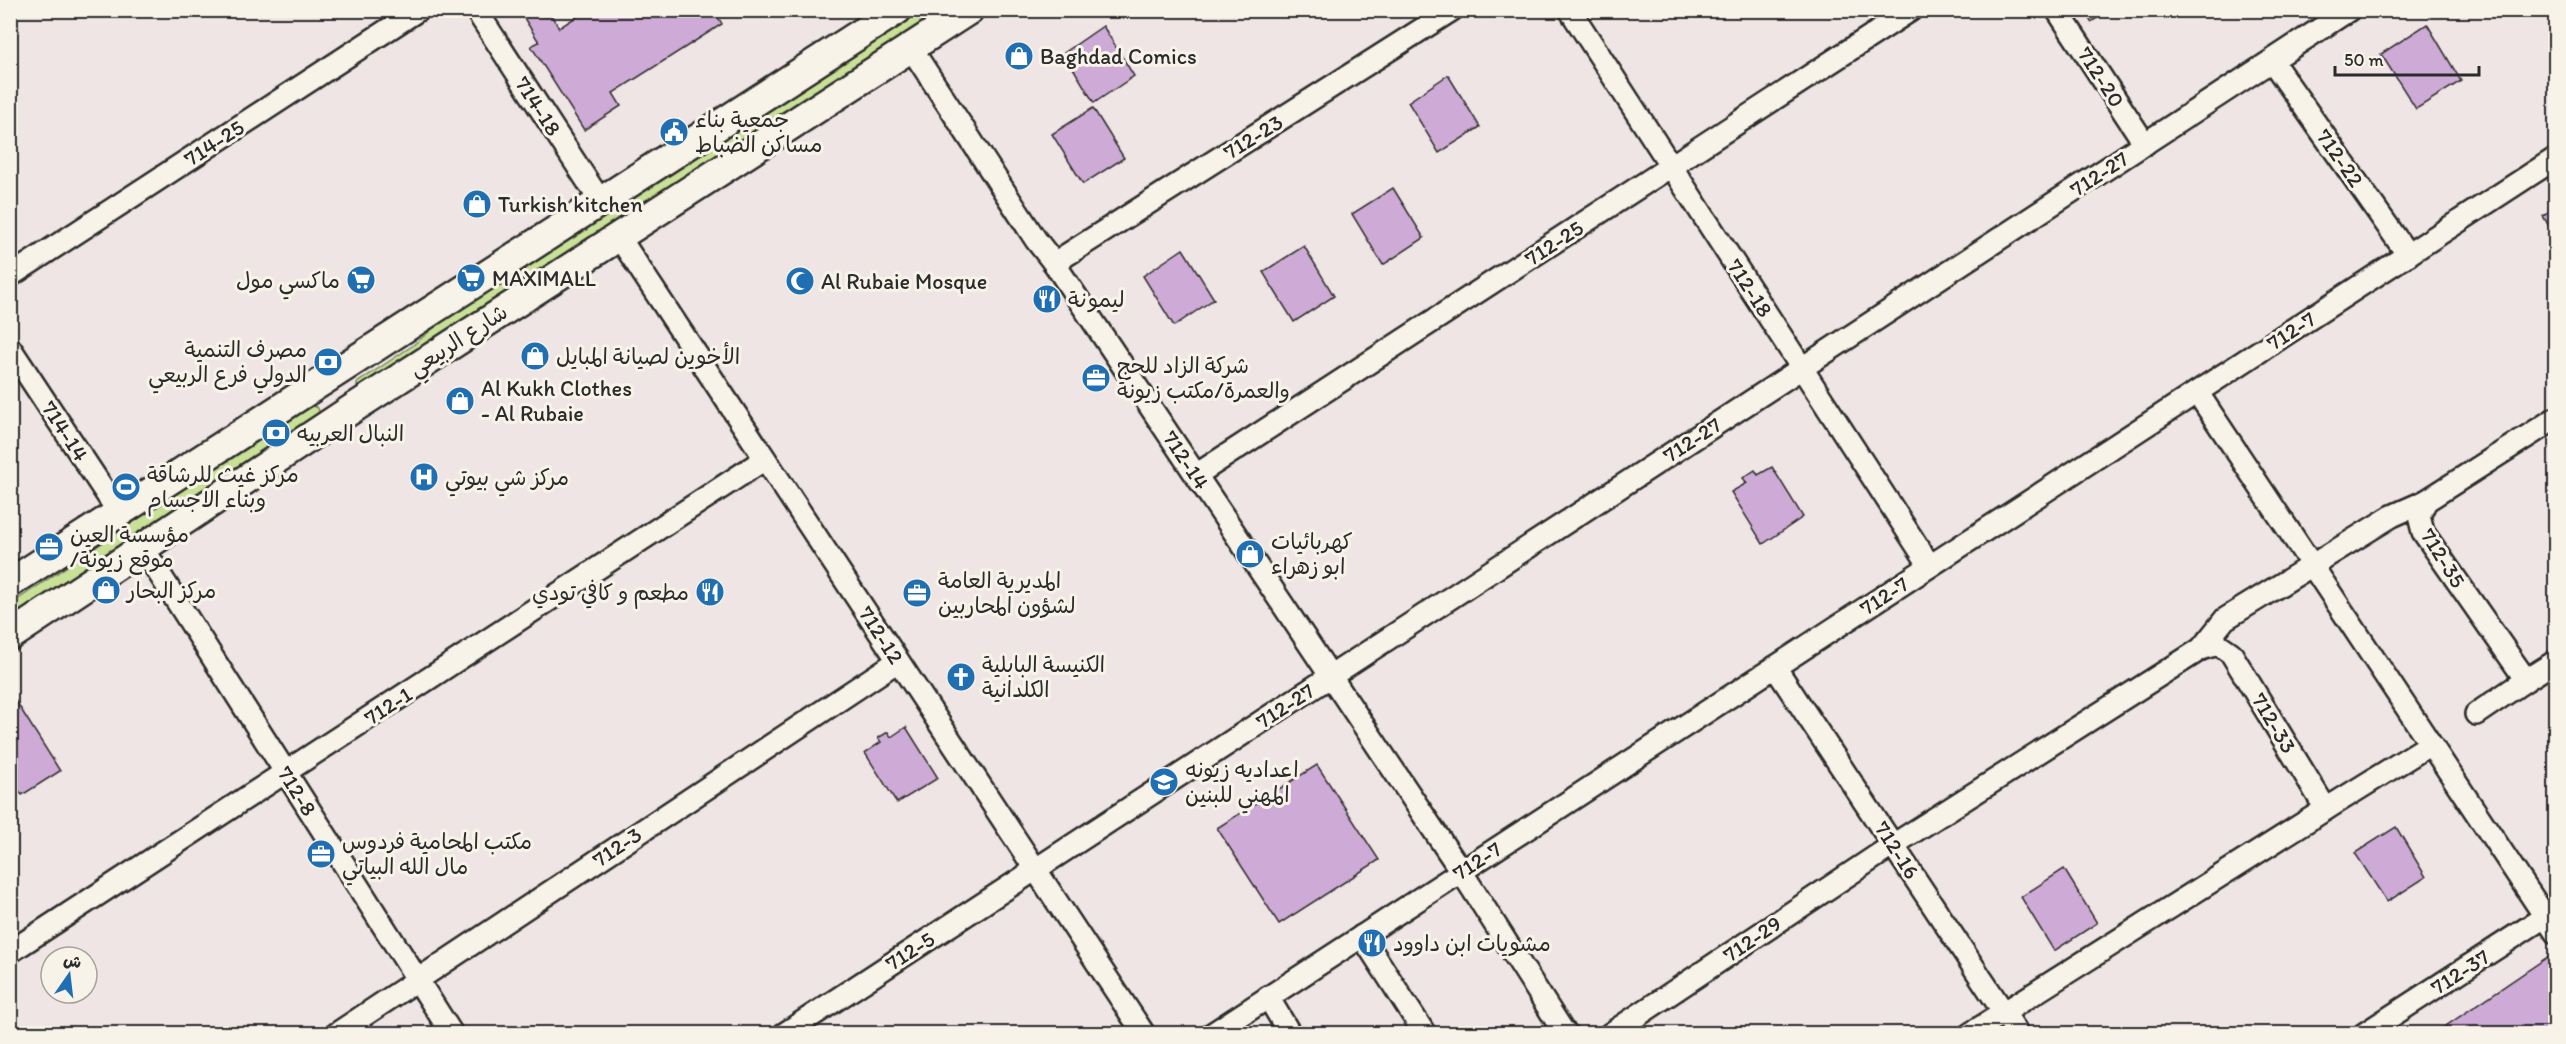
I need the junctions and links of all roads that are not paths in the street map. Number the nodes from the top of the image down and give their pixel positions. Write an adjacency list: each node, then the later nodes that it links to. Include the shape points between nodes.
1 (418, 10): 19 (street, 714-25)
2 (476, 10): 15 (street, 714-18)
3 (969, 10): 10 (street, شارع الربيعي)
4 (1452, 10): 18 (street, 712-23)
5 (1570, 10): 14 (street, 712-18)
6 (1911, 10): 14 (street, 712-25)
7 (2057, 10): 12 (street, 712-20)
8 (2349, 10): 11 (street, 712-27)
9 (888, 13): 15 (street, شارع الربيعي)
10 (911, 48): 16 (street, شارع الربيعي); 18 (street, 712-14)
11 (2272, 61): 12 (street, 712-27); 17 (street, 712-22)
12 (2145, 144): 21 (street, 712-27)
13 (2556, 158): 17 (street, 712-7)
14 (1671, 166): 21 (street, 712-18); 27 (street, 712-25)
15 (601, 202): 22 (street, شارع الربيعي)
16 (619, 237): 24 (street, شارع الربيعي); 26 (street, 712-12)
17 (2408, 255): 23 (street, 712-7)
18 (1054, 262): 27 (street, 712-14)
19 (10, 276)
20 (10, 348): 29 (street, 714-14)
21 (1802, 368): 31 (street, 712-18); 39 (street, 712-27)
22 (332, 376): 24 (street); 29 (street, شارع الربيعي)
23 (2197, 392): 31 (street, 712-7); 32 (street)
24 (352, 409): 30 (street, شارع الربيعي)
25 (2556, 418): 28 (street, 712-35)
26 (765, 459): 36 (street, 712-12); 43 (street, 712-1)
27 (1196, 475): 39 (street, 712-14)
28 (2426, 501): 32 (street, via 2392,516); 40 (street, 712-35, via 2419,516 2423,532)
29 (119, 513): 33 (street, شارع الربيعي)
30 (143, 548): 34 (street, شارع الربيعي); 43 (street, 712-8)
31 (1930, 566): 38 (street, 712-7)
32 (2312, 566): 35 (street, via 2225,619); 42 (street)
33 (10, 583)
34 (10, 636)
35 (2201, 649): 44 (street, 712-33, via 2218,644 2230,653); 45 (street)
36 (898, 661): 46 (street, 712-12); 51 (street, 712-3)
37 (2556, 661): 40 (street)
38 (1775, 667): 45 (street, 712-16); 47 (street, 712-7)
39 (1331, 676): 46 (street, 712-27); 47 (street, 712-14)
40 (2526, 681): 41 (street)
41 (2476, 714)
42 (2429, 745): 44 (street); 48 (street)
43 (286, 772): 50 (street, 712-1); 51 (street, 712-8)
44 (2325, 809): 53 (street)
45 (1893, 845): 53 (street, 712-16); 62 (street, 712-29)
46 (1035, 869): 56 (street, 712-5); 57 (street, 712-12)
47 (1461, 871): 49 (street, 712-7); 61 (street)
48 (2552, 920): 65 (street, 712-37)
49 (1362, 936): 52 (street, 712-7); 60 (street)
50 (10, 952)
51 (417, 979): 54 (street, 712-3); 55 (street, 712-8)
52 (1268, 997): 58 (street, 712-7); 59 (street)
53 (2004, 1013): 63 (street); 64 (street, 712-16)
54 (336, 1034)
55 (452, 1034)
56 (784, 1034)
57 (1144, 1034)
58 (1212, 1034)
59 (1290, 1034)
60 (1425, 1034)
61 (1567, 1034)
62 (1610, 1034)
63 (1971, 1034)
64 (2018, 1034)
65 (2364, 1034)

